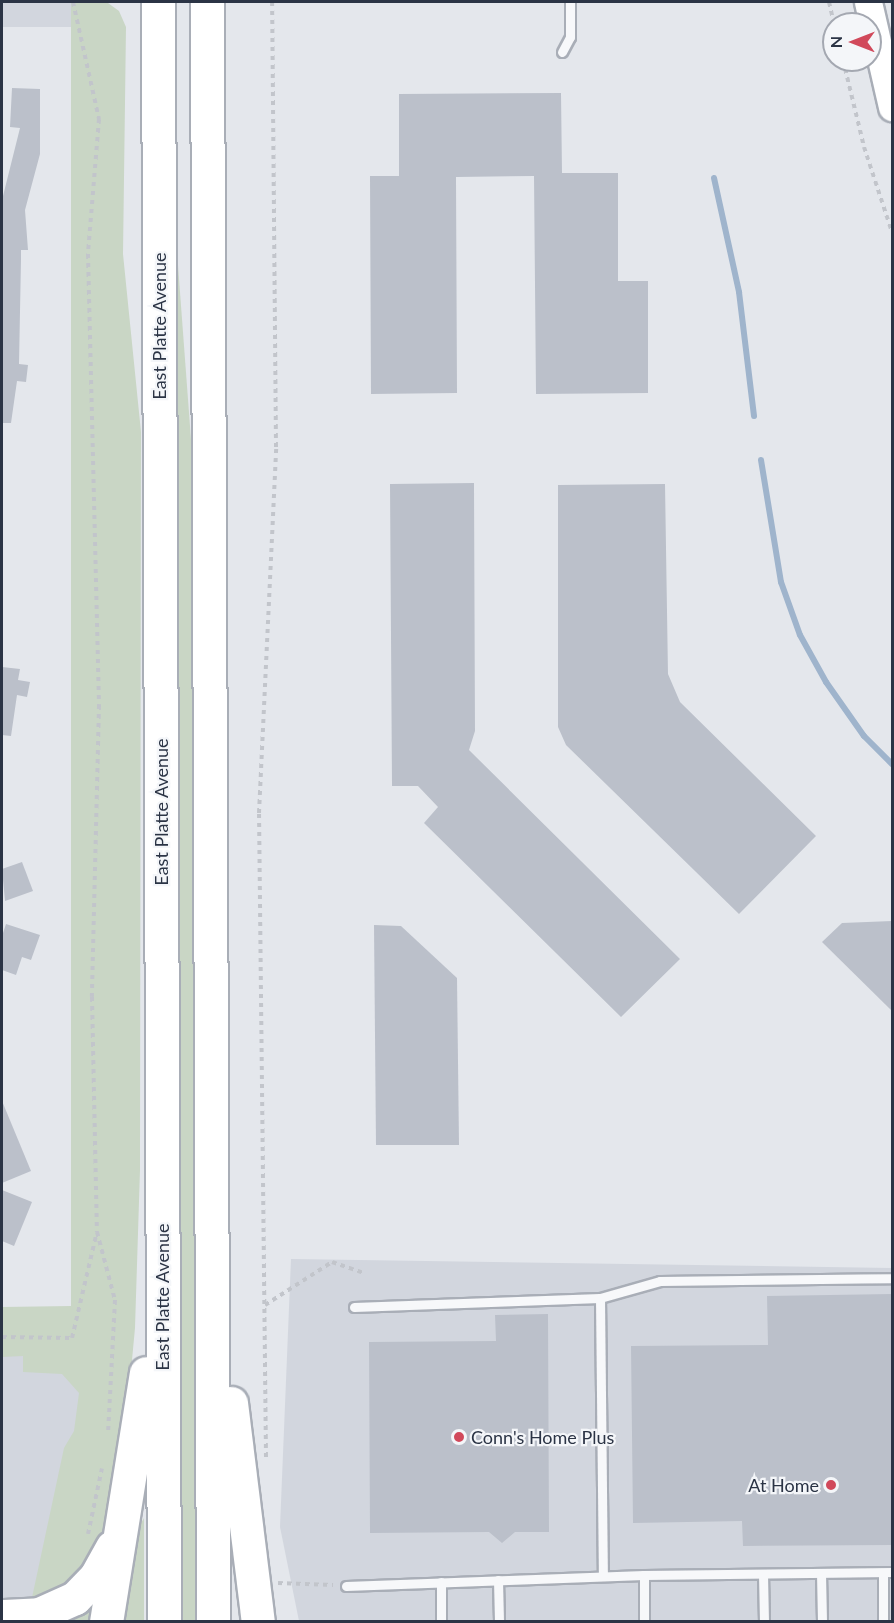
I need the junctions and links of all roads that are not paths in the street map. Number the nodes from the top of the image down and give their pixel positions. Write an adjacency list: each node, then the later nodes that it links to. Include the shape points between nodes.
1 (158, 2): 7 (highway, East Platte Avenue)
2 (207, 2): 9 (highway)
3 (570, 2): 5 (lane, via 570,37)
4 (868, 2): 6 (street)
5 (562, 52)
6 (892, 107)
7 (161, 1252): 12 (highway); 23 (highway, East Platte Avenue)
8 (892, 1278): 10 (lane, via 660,1281)
9 (213, 1287): 24 (highway); 25 (highway, via 226,1356)
10 (600, 1298): 11 (lane); 17 (lane)
11 (354, 1307)
12 (125, 1514): 21 (highway, via 109,1556 84,1593 39,1614); 22 (highway)
13 (821, 1573): 14 (lane); 15 (lane); 30 (lane)
14 (888, 1573): 31 (lane)
15 (764, 1574): 16 (lane); 29 (lane)
16 (644, 1575): 17 (lane); 28 (lane)
17 (603, 1576): 18 (lane)
18 (498, 1580): 19 (lane); 27 (lane)
19 (441, 1582): 20 (lane); 26 (lane)
20 (346, 1586)
21 (4, 1616)
22 (105, 1622)
23 (164, 1622)
24 (213, 1622)
25 (258, 1622)
26 (441, 1622)
27 (499, 1622)
28 (644, 1622)
29 (764, 1622)
30 (822, 1622)
31 (883, 1622)

